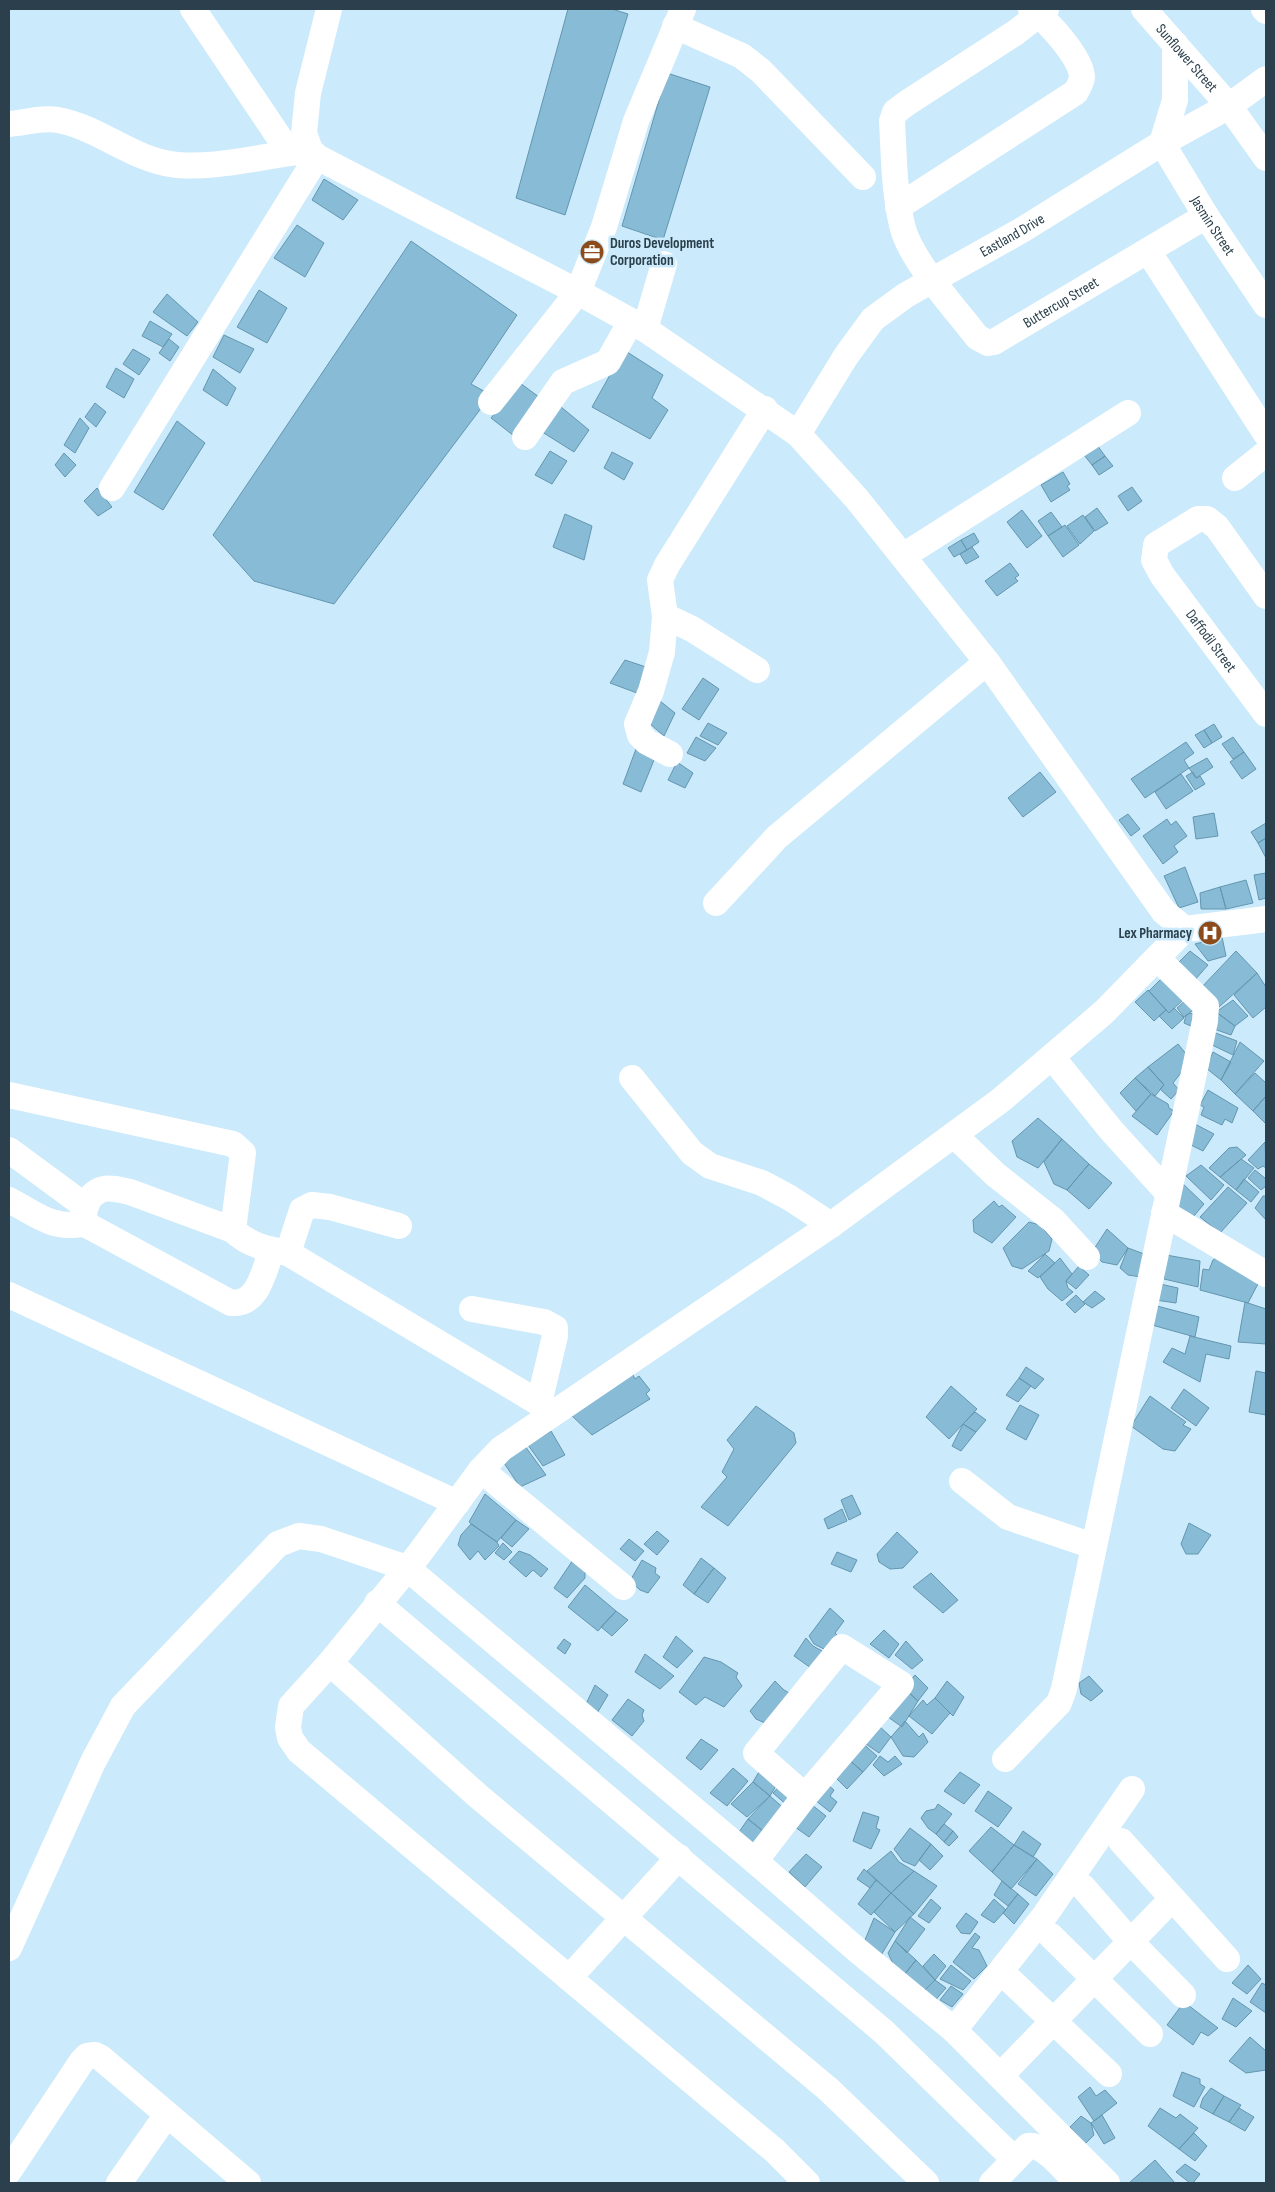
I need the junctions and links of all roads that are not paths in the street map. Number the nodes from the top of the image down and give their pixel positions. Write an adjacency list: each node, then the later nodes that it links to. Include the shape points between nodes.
1 (193, 9): 11 (street)
2 (329, 9): 11 (street, via 308,93)
3 (1144, 9): 6 (street, Sunflower Street)
4 (1039, 11): 14 (street, via 896,112 892,121); 14 (street, via 1077,58 1082,79 1076,92)
5 (679, 17): 13 (street, via 761,71); 19 (street, via 636,121 604,227)
6 (1175, 44): 8 (street, Sunflower Street); 10 (street, via 1175,100)
7 (1266, 79): 8 (street, Eastland Drive)
8 (1229, 106): 10 (street, Eastland Drive); 12 (street, Sunflower Street)
9 (9, 124): 11 (street, via 57,120 93,132 129,152 166,164 207,164)
10 (1162, 143): 15 (street, Jasmin Street); 18 (street, Eastland Drive, via 1022,230)
11 (305, 153): 19 (street); 30 (street)
12 (1266, 158)
13 (863, 177)
14 (898, 207): 18 (street, via 913,251)
15 (1206, 216): 16 (street, Buttercup Street); 20 (street, Jasmin Street)
16 (1148, 251): 18 (street, Buttercup Street, via 988,343 977,337); 26 (street)
17 (664, 264): 21 (street)
18 (933, 279): 25 (street, Eastland Drive, via 873,319)
19 (578, 292): 21 (street); 22 (street)
20 (1266, 305)
21 (638, 325): 23 (street); 27 (street, via 608,362 563,382)
22 (491, 402)
23 (765, 409): 25 (street); 33 (street, via 667,565 660,580)
24 (1128, 413): 31 (street)
25 (798, 434): 31 (street)
26 (1266, 434)
27 (525, 437)
28 (1266, 453): 29 (street)
29 (1235, 478)
30 (112, 488)
31 (903, 556): 34 (street)
32 (1266, 596): 36 (street, Daffodil Street, via 1213,522 1198,519 1158,543 1154,551 1156,566)
33 (665, 616): 35 (street); 37 (street, via 662,652 637,724 640,735 647,742)
34 (987, 662): 38 (street, via 777,837); 40 (street, via 1164,912)
35 (757, 670)
36 (1266, 714)
37 (670, 754)
38 (716, 902)
39 (1266, 919): 40 (street)
40 (1185, 929): 41 (street)
41 (1158, 959): 42 (street); 48 (street, via 1201,1000 1207,1012)
42 (1052, 1057): 45 (street); 48 (street)
43 (632, 1078): 50 (street, via 692,1153 710,1166 762,1184 790,1198)
44 (10, 1101): 52 (street, via 233,1144 243,1153)
45 (954, 1135): 50 (street); 54 (street, via 996,1175 1054,1221)
46 (9, 1150): 49 (street)
47 (9, 1200): 49 (street, via 54,1224 67,1226)
48 (1166, 1203): 55 (street); 62 (street)
49 (85, 1215): 52 (street, via 93,1194 101,1189 114,1188); 53 (street, via 231,1303 241,1304 250,1300)
50 (831, 1225): 58 (street)
51 (399, 1226): 53 (street, via 312,1205 302,1210)
52 (233, 1230): 53 (street, via 243,1239)
53 (280, 1252): 58 (street)
54 (1087, 1256)
55 (1266, 1274)
56 (9, 1295): 61 (street)
57 (472, 1309): 58 (street, via 544,1322 555,1328)
58 (545, 1408): 59 (street)
59 (481, 1470): 61 (street); 64 (street)
60 (962, 1481): 62 (street, via 1008,1517)
61 (457, 1503): 63 (street)
62 (1093, 1546): 67 (street, via 1059,1703)
63 (407, 1568): 65 (street); 72 (street); 78 (street, via 321,1539 299,1536 278,1544 123,1706 93,1762)
64 (623, 1587)
65 (377, 1603): 66 (street); 71 (street)
66 (330, 1663): 75 (street, via 478,1796); 80 (street, via 292,1706 288,1727 290,1738 299,1751)
67 (1004, 1758)
68 (1132, 1789): 85 (street, via 1045,1915)
69 (805, 1796): 69 (street, via 756,1753 842,1647 901,1684); 72 (street)
70 (1122, 1841): 74 (street)
71 (678, 1858): 75 (street); 90 (street, via 884,2032)
72 (755, 1861): 85 (street)
73 (1083, 1887): 77 (street)
74 (1172, 1899): 77 (street); 79 (street)
75 (624, 1918): 80 (street); 97 (street, via 828,2089)
76 (1051, 1936): 81 (street)
77 (1130, 1941): 81 (street); 83 (street)
78 (9, 1948)
79 (1227, 1958)
80 (569, 1978): 96 (street, via 775,2151)
81 (1094, 1979): 84 (street); 86 (street)
82 (1011, 1981): 84 (street)
83 (1183, 1995)
84 (1052, 2022): 87 (street); 88 (street)
85 (954, 2030): 88 (street)
86 (1150, 2034)
87 (1109, 2074)
88 (1001, 2075): 100 (street)
89 (166, 2116): 91 (street, via 101,2058 87,2056); 93 (street); 95 (street)
90 (1014, 2159): 98 (street); 99 (street, via 1028,2146 1037,2146)
91 (9, 2171)
92 (9, 2179): 94 (street)
93 (242, 2181)
94 (14, 2183)
95 (119, 2183)
96 (807, 2183)
97 (926, 2183)
98 (992, 2183)
99 (1077, 2183)
100 (1107, 2183)

